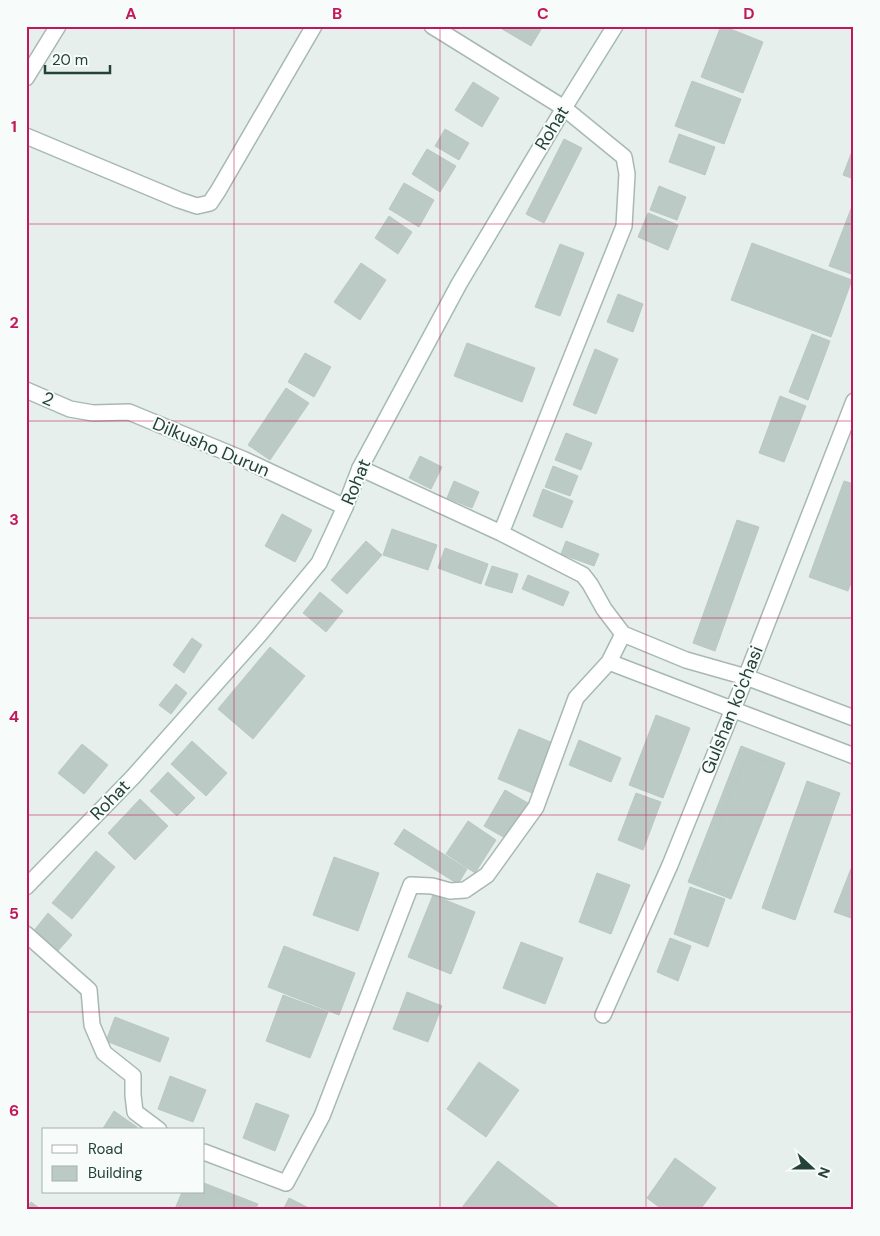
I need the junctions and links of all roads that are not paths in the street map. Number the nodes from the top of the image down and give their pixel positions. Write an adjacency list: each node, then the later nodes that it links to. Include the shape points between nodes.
1 (58, 26): 5 (street)
2 (314, 26): 7 (street, via 210,203 196,206 179,200)
3 (432, 26): 6 (street)
4 (616, 26): 6 (street, Rohat)
5 (26, 78)
6 (564, 108): 12 (street, Rohat, via 459,284); 14 (street, via 624,157 627,174 624,226)
7 (26, 136)
8 (27, 392): 10 (street, 2)
9 (854, 401): 11 (street, Gulshan ko'chasi)
10 (70, 409): 13 (street, Dilkusho Durun, via 92,413 129,412 245,460)
11 (850, 425): 17 (street, Gulshan ko'chasi)
12 (360, 468): 13 (street, Rohat); 14 (street)
13 (345, 507): 21 (street, Rohat, via 319,563 260,634 133,777)
14 (501, 533): 15 (street, via 583,575)
15 (623, 634): 16 (street); 17 (street, via 686,660)
16 (609, 662): 18 (street); 25 (street, via 576,698 536,807 487,874 465,890 450,892 432,886 411,885 322,1116 286,1183)
17 (746, 677): 18 (street, Gulshan ko'chasi); 19 (street)
18 (733, 709): 20 (street); 23 (street, Gulshan ko'chasi, via 670,865)
19 (854, 718)
20 (854, 756)
21 (26, 887)
22 (26, 934): 24 (street, via 90,990 92,1025 104,1053 133,1076 135,1112)
23 (603, 1015)
24 (156, 1128)
25 (205, 1152)

